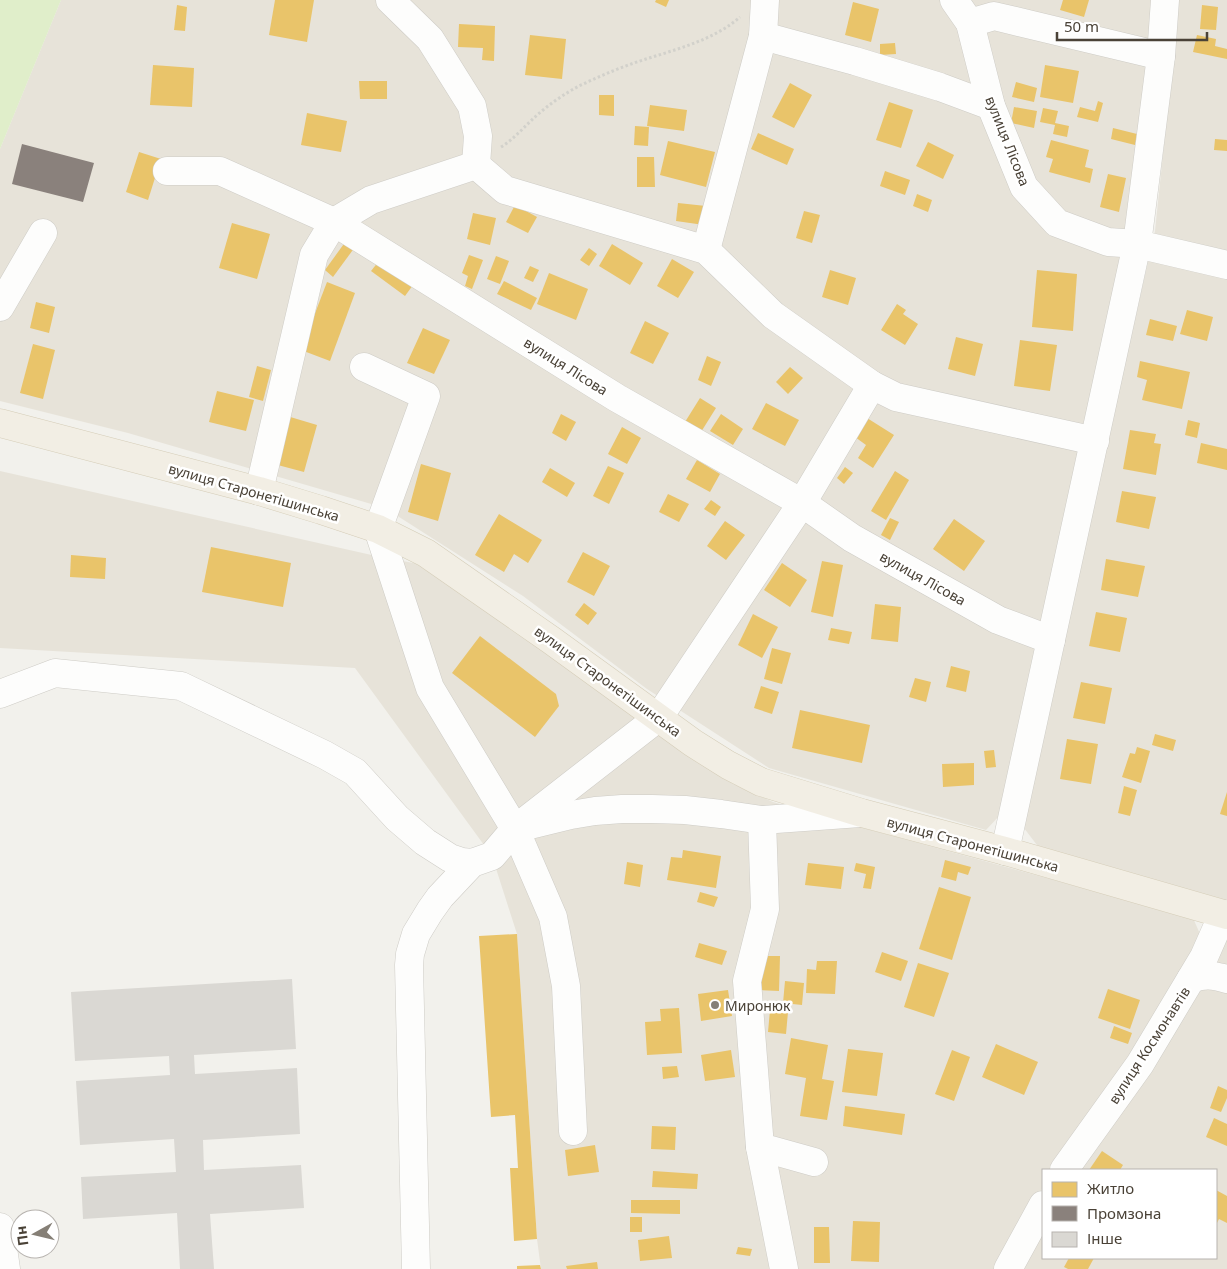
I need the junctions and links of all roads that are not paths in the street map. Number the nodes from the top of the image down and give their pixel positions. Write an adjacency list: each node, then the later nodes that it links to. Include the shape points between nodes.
1 (390, 0): 9 (street, via 430,39 472,106 478,136)
2 (765, 0): 6 (street)
3 (954, 0): 5 (street, вулиця Лісова)
4 (1165, 0): 7 (street)
5 (970, 23): 7 (street, via 994,16); 8 (street, вулиця Лісова)
6 (763, 36): 8 (street, via 940,87); 14 (street)
7 (1161, 56): 13 (street)
8 (991, 106): 13 (street, вулиця Лісова, via 1024,187 1057,223 1108,242)
9 (476, 165): 11 (street, via 371,200); 14 (street, via 505,190)
10 (167, 171): 11 (street, вулиця Лісова, via 220,171)
11 (334, 222): 21 (street, via 314,255); 22 (street, вулиця Лісова, via 617,398)
12 (43, 233): 16 (street)
13 (1137, 244): 15 (street, вулиця Лісова); 20 (street)
14 (706, 250): 18 (street, via 773,315)
15 (1227, 265)
16 (0, 306)
17 (364, 367): 23 (street, via 426,396)
18 (872, 386): 20 (street, via 896,398); 22 (street)
19 (0, 423): 21 (main road, вулиця Старонетішинська)
20 (1095, 441): 24 (street)
21 (259, 491): 23 (main road, вулиця Старонетішинська)
22 (802, 504): 24 (street, вулиця Лісова, via 852,538 998,620); 26 (street)
23 (378, 529): 26 (main road, вулиця Старонетішинська, via 426,553); 29 (street, via 430,688)
24 (1051, 640): 30 (street)
25 (0, 694): 31 (street, via 55,673 181,686 355,772 397,818 425,842 450,858)
26 (659, 717): 27 (main road, вулиця Старонетішинська, via 693,743 761,782); 29 (street)
27 (862, 813): 28 (street); 30 (main road, вулиця Старонетішинська)
28 (762, 820): 29 (street, via 685,810 622,809 550,819); 36 (street, via 765,909 747,981)
29 (515, 830): 31 (street, via 492,856); 35 (street, via 553,917 565,978)
30 (1005, 852): 32 (main road, вулиця Старонетішинська)
31 (472, 863): 42 (street, via 430,910 416,934 410,954)
32 (1225, 915): 33 (street, вулиця Космонавтів)
33 (1191, 979): 34 (street, via 1201,975); 38 (street, вулиця Космонавтів, via 1140,1064)
34 (1227, 979)
35 (573, 1131)
36 (760, 1146): 37 (street); 43 (street)
37 (814, 1162)
38 (1065, 1169)
39 (1042, 1207): 44 (street)
40 (0, 1227): 41 (street)
41 (6, 1269)
42 (416, 1269)
43 (784, 1269)
44 (1008, 1269)

